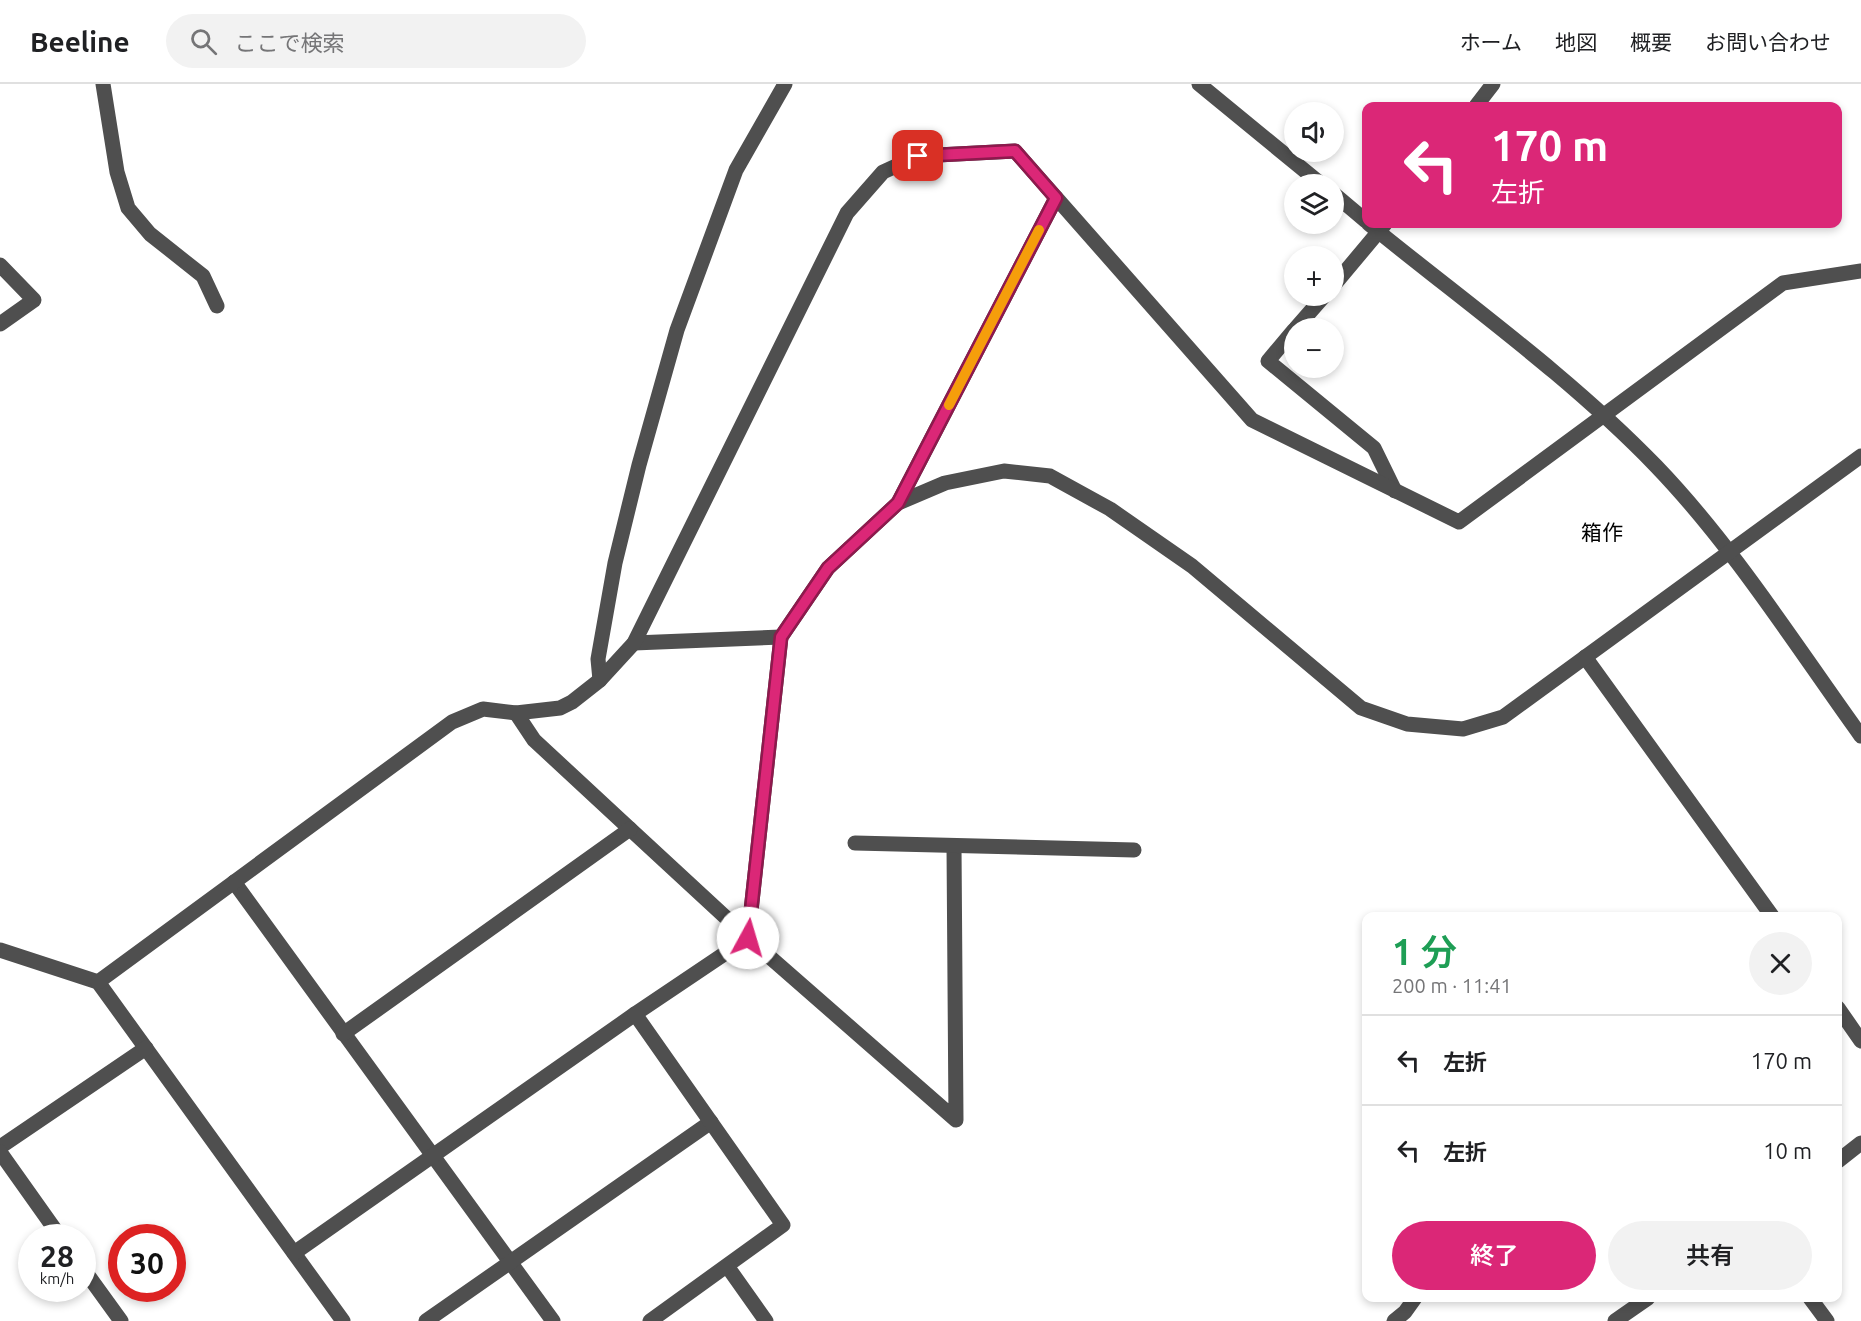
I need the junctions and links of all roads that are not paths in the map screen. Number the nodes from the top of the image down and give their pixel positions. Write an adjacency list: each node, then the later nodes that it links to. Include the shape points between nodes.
1 (103, 84): 15 (street, via 117,172 128,208 150,234 203,276)
2 (785, 84): 30 (street, via 736,170 677,330 615,563 598,659)
3 (1199, 84): 6 (street)
4 (1493, 84): 5 (street)
5 (1479, 102)
6 (1310, 174)
7 (1056, 198): 24 (street, via 1252,420); 25 (street); 28 (street, via 1015,151 918,156 884,172 847,213)
8 (1344, 202): 9 (street)
9 (1362, 215)
10 (1373, 228): 13 (street)
11 (1379, 228): 22 (street)
12 (0, 265): 18 (street, via 34,300)
13 (1344, 270)
14 (1861, 271): 22 (street, via 1784,283)
15 (218, 306)
16 (1315, 306): 17 (street)
17 (1305, 318)
18 (0, 324)
19 (1284, 342): 20 (street, via 1268,361)
20 (1284, 374)
21 (1289, 378): 24 (street, via 1374,448)
22 (1604, 414): 24 (street, via 1459,522); 26 (street, via 1658,467)
23 (1861, 456): 26 (street)
24 (1395, 490)
25 (898, 503): 27 (street, via 828,568); 29 (street, via 945,483 1004,471 1050,476 1110,509 1192,566 1361,708 1407,724 1464,729 1503,717)
26 (1729, 551): 29 (street); 32 (street)
27 (781, 637): 28 (street); 39 (street)
28 (634, 644): 30 (street)
29 (1585, 657): 38 (street)
30 (600, 680): 31 (street, via 560,708)
31 (516, 713): 33 (street, via 534,740); 37 (street, via 483,709 452,722)
32 (1861, 736)
33 (630, 829): 39 (street); 44 (street)
34 (855, 843): 35 (street)
35 (954, 846): 36 (street); 39 (street, via 956,1120)
36 (1134, 849)
37 (234, 882): 41 (street); 44 (street)
38 (1769, 912)
39 (748, 938): 42 (street)
40 (0, 950): 41 (street)
41 (98, 982): 46 (street)
42 (635, 1014): 47 (street); 51 (street)
43 (1842, 1014): 45 (street)
44 (343, 1034): 51 (street)
45 (1861, 1041)
46 (146, 1048): 49 (street); 54 (street)
47 (711, 1122): 55 (street); 56 (street, via 783,1225)
48 (1861, 1143): 52 (street)
49 (0, 1147)
50 (0, 1152): 53 (street)
51 (432, 1156): 54 (street); 55 (street)
52 (1842, 1158)
53 (51, 1224)
54 (294, 1253): 62 (street)
55 (511, 1263): 63 (street); 64 (street)
56 (727, 1266): 65 (street); 66 (street)
57 (96, 1286): 61 (street)
58 (1412, 1302): 67 (street)
59 (1642, 1302): 68 (street)
60 (1813, 1302): 69 (street)
61 (121, 1321)
62 (343, 1321)
63 (426, 1321)
64 (553, 1321)
65 (650, 1321)
66 (766, 1321)
67 (1394, 1321)
68 (1615, 1321)
69 (1827, 1321)

